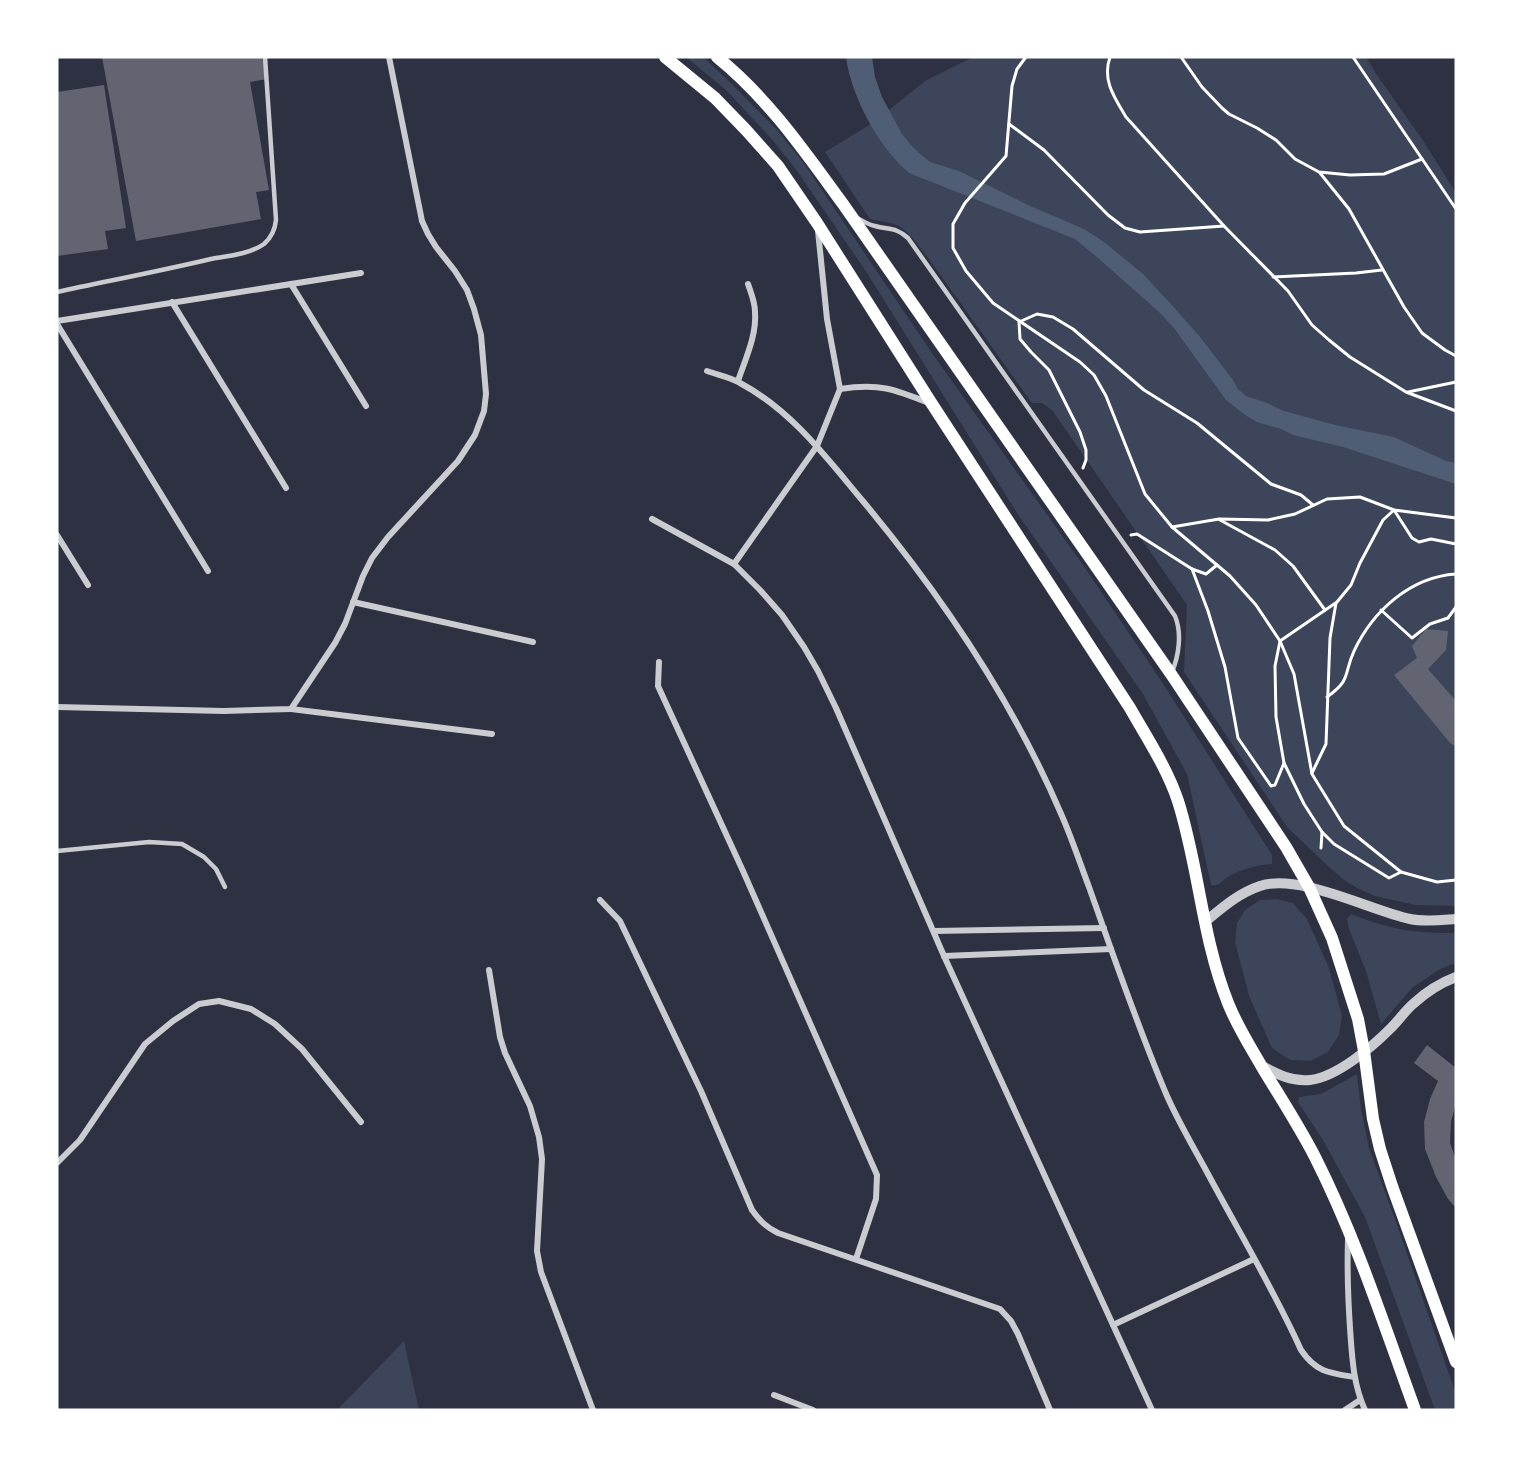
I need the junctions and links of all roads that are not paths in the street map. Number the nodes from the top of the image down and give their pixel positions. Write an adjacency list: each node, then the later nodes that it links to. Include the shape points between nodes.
1 (265, 57): 10 (lane, via 276,220 265,243 184,266)
2 (390, 57): 25 (street, via 422,220 467,290 474,309 481,335 486,394 475,435 458,461 372,558)
3 (665, 57): 6 (main road, via 746,130 778,166)
4 (717, 57): 5 (main road, via 791,132)
5 (852, 216): 28 (main road); 28 (lane, via 876,227 902,232 908,238 1176,616 1177,660)
6 (818, 223): 15 (street, via 827,319); 16 (main road)
7 (361, 273): 8 (street)
8 (291, 284): 11 (street); 17 (street)
9 (748, 284): 14 (street, via 756,313)
10 (57, 292)
11 (172, 302): 12 (street); 19 (street)
12 (57, 323): 23 (street)
13 (707, 371): 14 (street)
14 (738, 381): 18 (street, via 777,407)
15 (840, 389): 16 (street, via 882,387); 18 (street)
16 (932, 404): 37 (main road, via 1157,755 1178,800)
17 (366, 406)
18 (817, 446): 22 (street); 38 (street, via 917,570 993,682 1048,783)
19 (286, 488)
20 (652, 519): 22 (street)
21 (57, 535): 24 (street)
22 (734, 564): 39 (street, via 782,615 818,671)
23 (208, 571)
24 (88, 585)
25 (353, 602): 26 (street); 30 (street, via 335,644)
26 (533, 642)
27 (659, 662): 50 (street, via 658,686 877,1175 876,1199)
28 (1171, 674): 34 (main road)
29 (57, 707): 30 (street)
30 (291, 709): 31 (street)
31 (492, 734)
32 (57, 851): 33 (lane, via 182,844 204,856)
33 (225, 887)
34 (1310, 887): 36 (street, via 1412,919); 37 (street, via 1262,885); 44 (main road, via 1346,979)
35 (600, 900): 50 (street, via 620,921 758,1218 778,1233)
36 (1456, 919)
37 (1206, 921): 45 (main road, via 1226,998)
38 (1104, 928): 39 (street); 40 (street)
39 (934, 931): 41 (street)
40 (1111, 949): 41 (street); 49 (street, via 1168,1097)
41 (944, 956): 51 (street)
42 (489, 970): 56 (street, via 500,1037 539,1137 542,1159 537,1251 541,1272)
43 (1456, 977): 44 (street, via 1429,991)
44 (1364, 1051): 45 (street, via 1328,1075 1311,1080 1279,1076); 52 (main road, via 1380,1149)
45 (1262, 1066): 48 (main road, via 1313,1154)
46 (362, 1122): 47 (street, via 302,1049 275,1024 251,1009 219,1001 199,1004 146,1044 80,1140)
47 (57, 1163)
48 (1348, 1230): 53 (street); 62 (main road)
49 (1254, 1258): 51 (street); 53 (street, via 1309,1361 1320,1369)
50 (856, 1259): 58 (street, via 1000,1309 1018,1334)
51 (1113, 1325): 59 (street)
52 (1456, 1362)
53 (1354, 1377): 55 (street)
54 (774, 1395): 57 (street)
55 (1360, 1400): 60 (street); 61 (street)
56 (592, 1410)
57 (813, 1410)
58 (1050, 1410)
59 (1152, 1410)
60 (1345, 1410)
61 (1365, 1410)
62 (1415, 1410)

